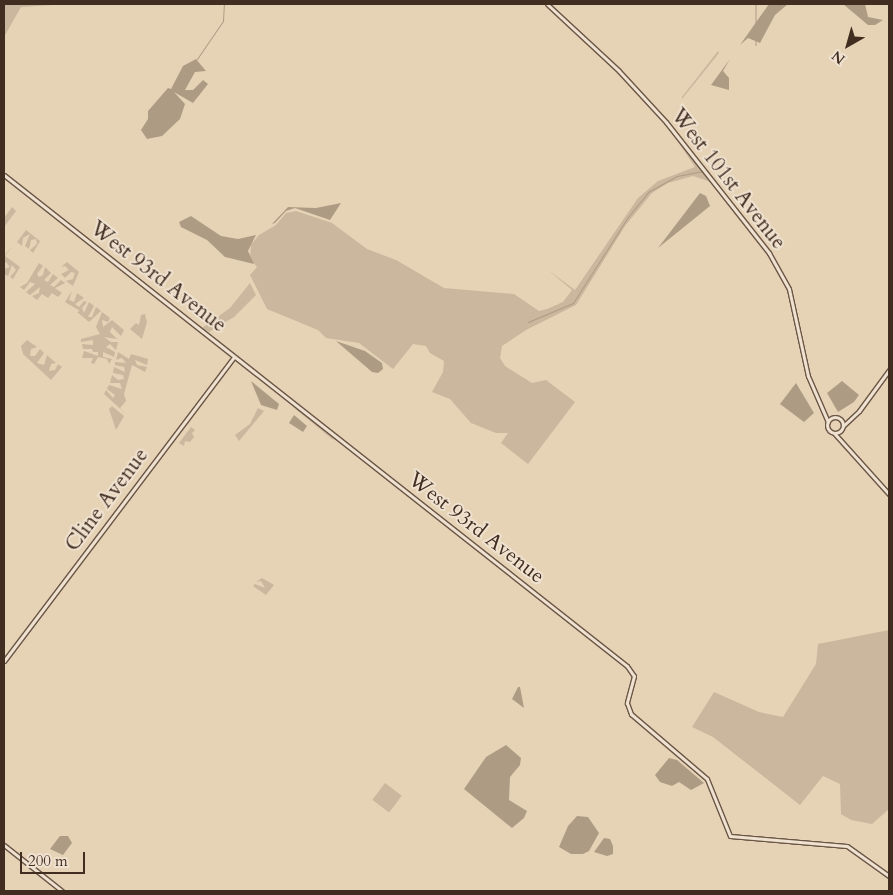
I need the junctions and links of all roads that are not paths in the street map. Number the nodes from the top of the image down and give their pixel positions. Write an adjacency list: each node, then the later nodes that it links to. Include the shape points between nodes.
1 (547, 4): 5 (street, West 101st Avenue, via 619,71 666,122 769,253 789,289 809,379)
2 (4, 175): 3 (street, West 93rd Avenue)
3 (234, 357): 13 (street, Cline Avenue); 15 (street, West 93rd Avenue, via 627,666 634,676 628,710 708,780 730,836 848,846)
4 (889, 370): 7 (street)
5 (825, 410): 6 (street, West 101st Avenue); 8 (street, West 101st Avenue)
6 (837, 418): 7 (street); 8 (street); 9 (street)
7 (850, 418): 9 (street)
8 (828, 422): 10 (street, West 101st Avenue, via 828,430)
9 (842, 428): 10 (street); 11 (street)
10 (834, 434): 11 (street)
11 (845, 442): 12 (street)
12 (889, 494)
13 (4, 661)
14 (4, 844): 16 (street)
15 (889, 876)
16 (62, 891)

